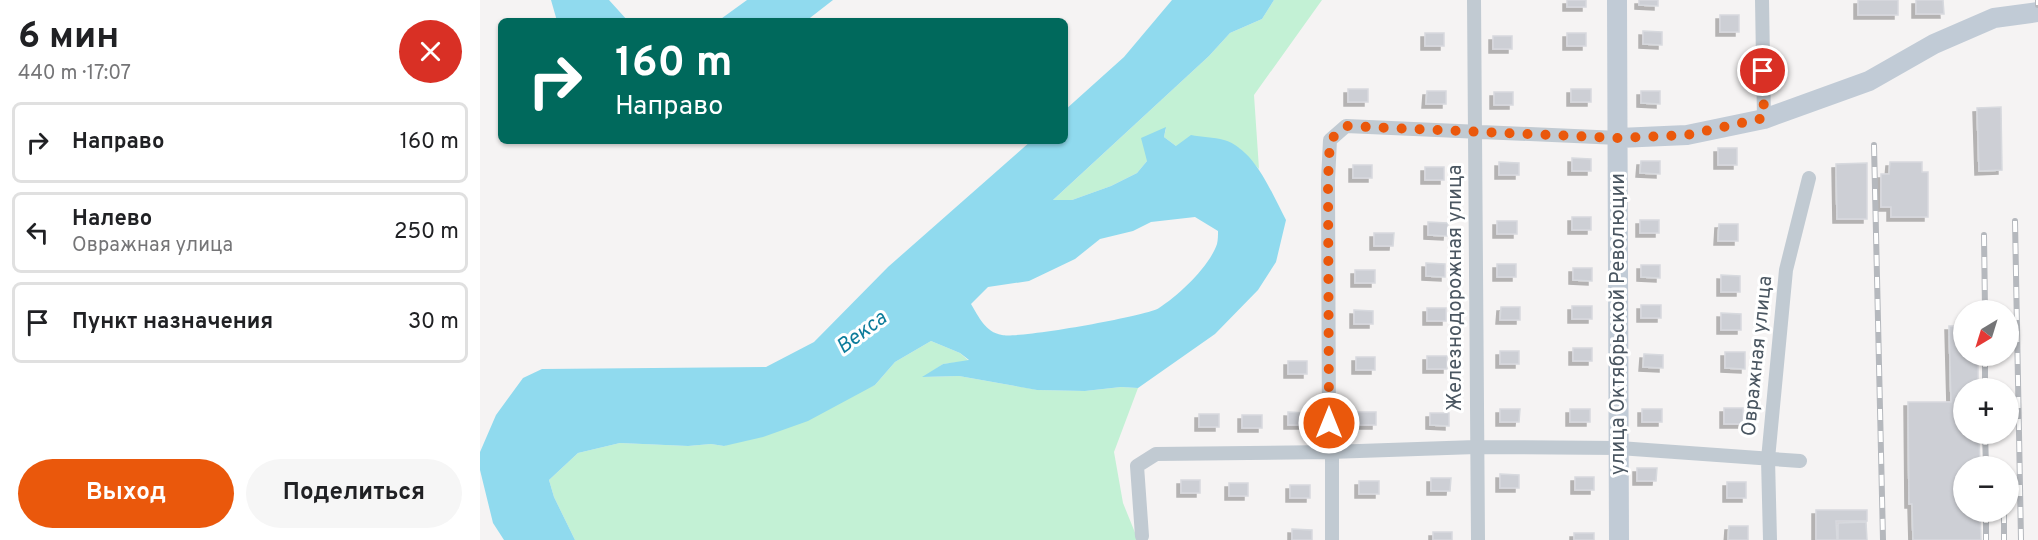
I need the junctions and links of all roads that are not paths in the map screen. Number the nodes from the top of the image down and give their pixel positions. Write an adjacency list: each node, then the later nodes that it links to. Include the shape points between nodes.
1 (1474, 0): 6 (street, Железнодорожная улица)
2 (1617, 0): 7 (street, улица Октябрьской Революции)
3 (1762, 0): 5 (street)
4 (2038, 12): 5 (street, via 1994,18 1934,44 1869,81)
5 (1764, 118): 7 (street, via 1687,135)
6 (1475, 132): 7 (street); 9 (street, Железнодорожная улица); 11 (street, via 1346,126 1330,140)
7 (1619, 138): 10 (street, улица Октябрьской Революции)
8 (1809, 178): 12 (street, Овражная улица, via 1786,270)
9 (1476, 447): 10 (street); 11 (street); 16 (street, Железнодорожная улица)
10 (1618, 448): 12 (street); 17 (street, улица Октябрьской Революции)
11 (1330, 452): 14 (street, via 1156,454 1137,466); 15 (street)
12 (1768, 459): 13 (street); 18 (street, Овражная улица)
13 (1800, 462)
14 (1142, 536)
15 (1332, 540)
16 (1478, 540)
17 (1619, 540)
18 (1770, 540)

